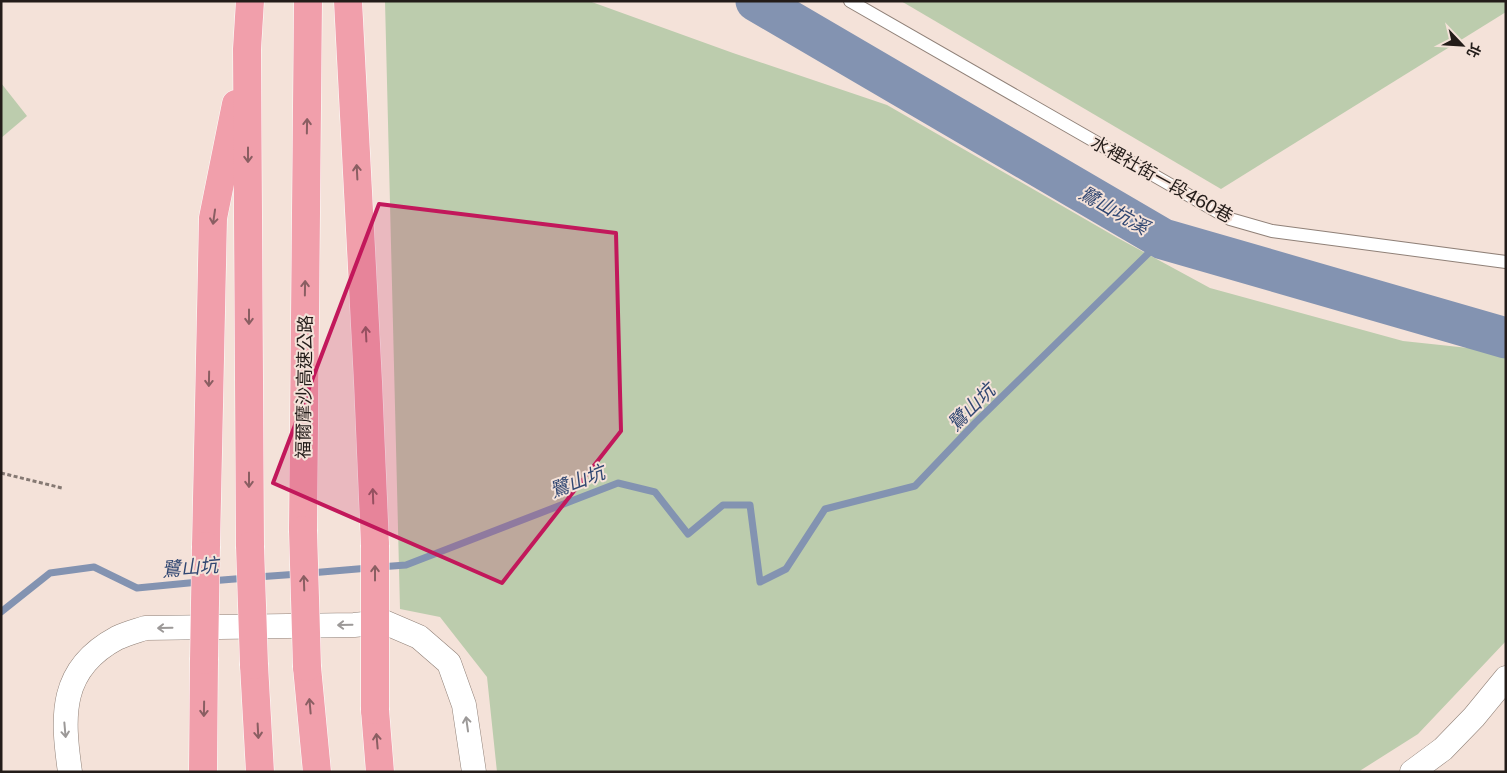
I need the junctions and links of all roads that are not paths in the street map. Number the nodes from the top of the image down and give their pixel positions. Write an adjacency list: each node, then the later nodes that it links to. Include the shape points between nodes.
1 (250, 1): 5 (highway)
2 (348, 1): 12 (highway, one-way to 2, bridge, via 375,710 375,545)
3 (850, 1): 6 (lane, 水裡社街一段460巷, via 1230,220 1272,231)
4 (308, 4): 11 (highway, 福爾摩沙高速公路, one-way to 4, bridge, via 307,666 303,530)
5 (248, 49): 9 (highway, one-way to 9, bridge, via 213,218); 10 (highway, one-way to 10, bridge, via 250,536)
6 (1506, 262)
7 (1506, 678): 14 (street, via 1443,749)
8 (70, 772): 13 (street, one-way to 8, via 464,705 449,663 419,637 384,622 145,628 117,638 93,654 79,671 67,696 64,720)
9 (204, 772)
10 (260, 772)
11 (317, 772)
12 (380, 772)
13 (474, 772)
14 (1412, 772)

